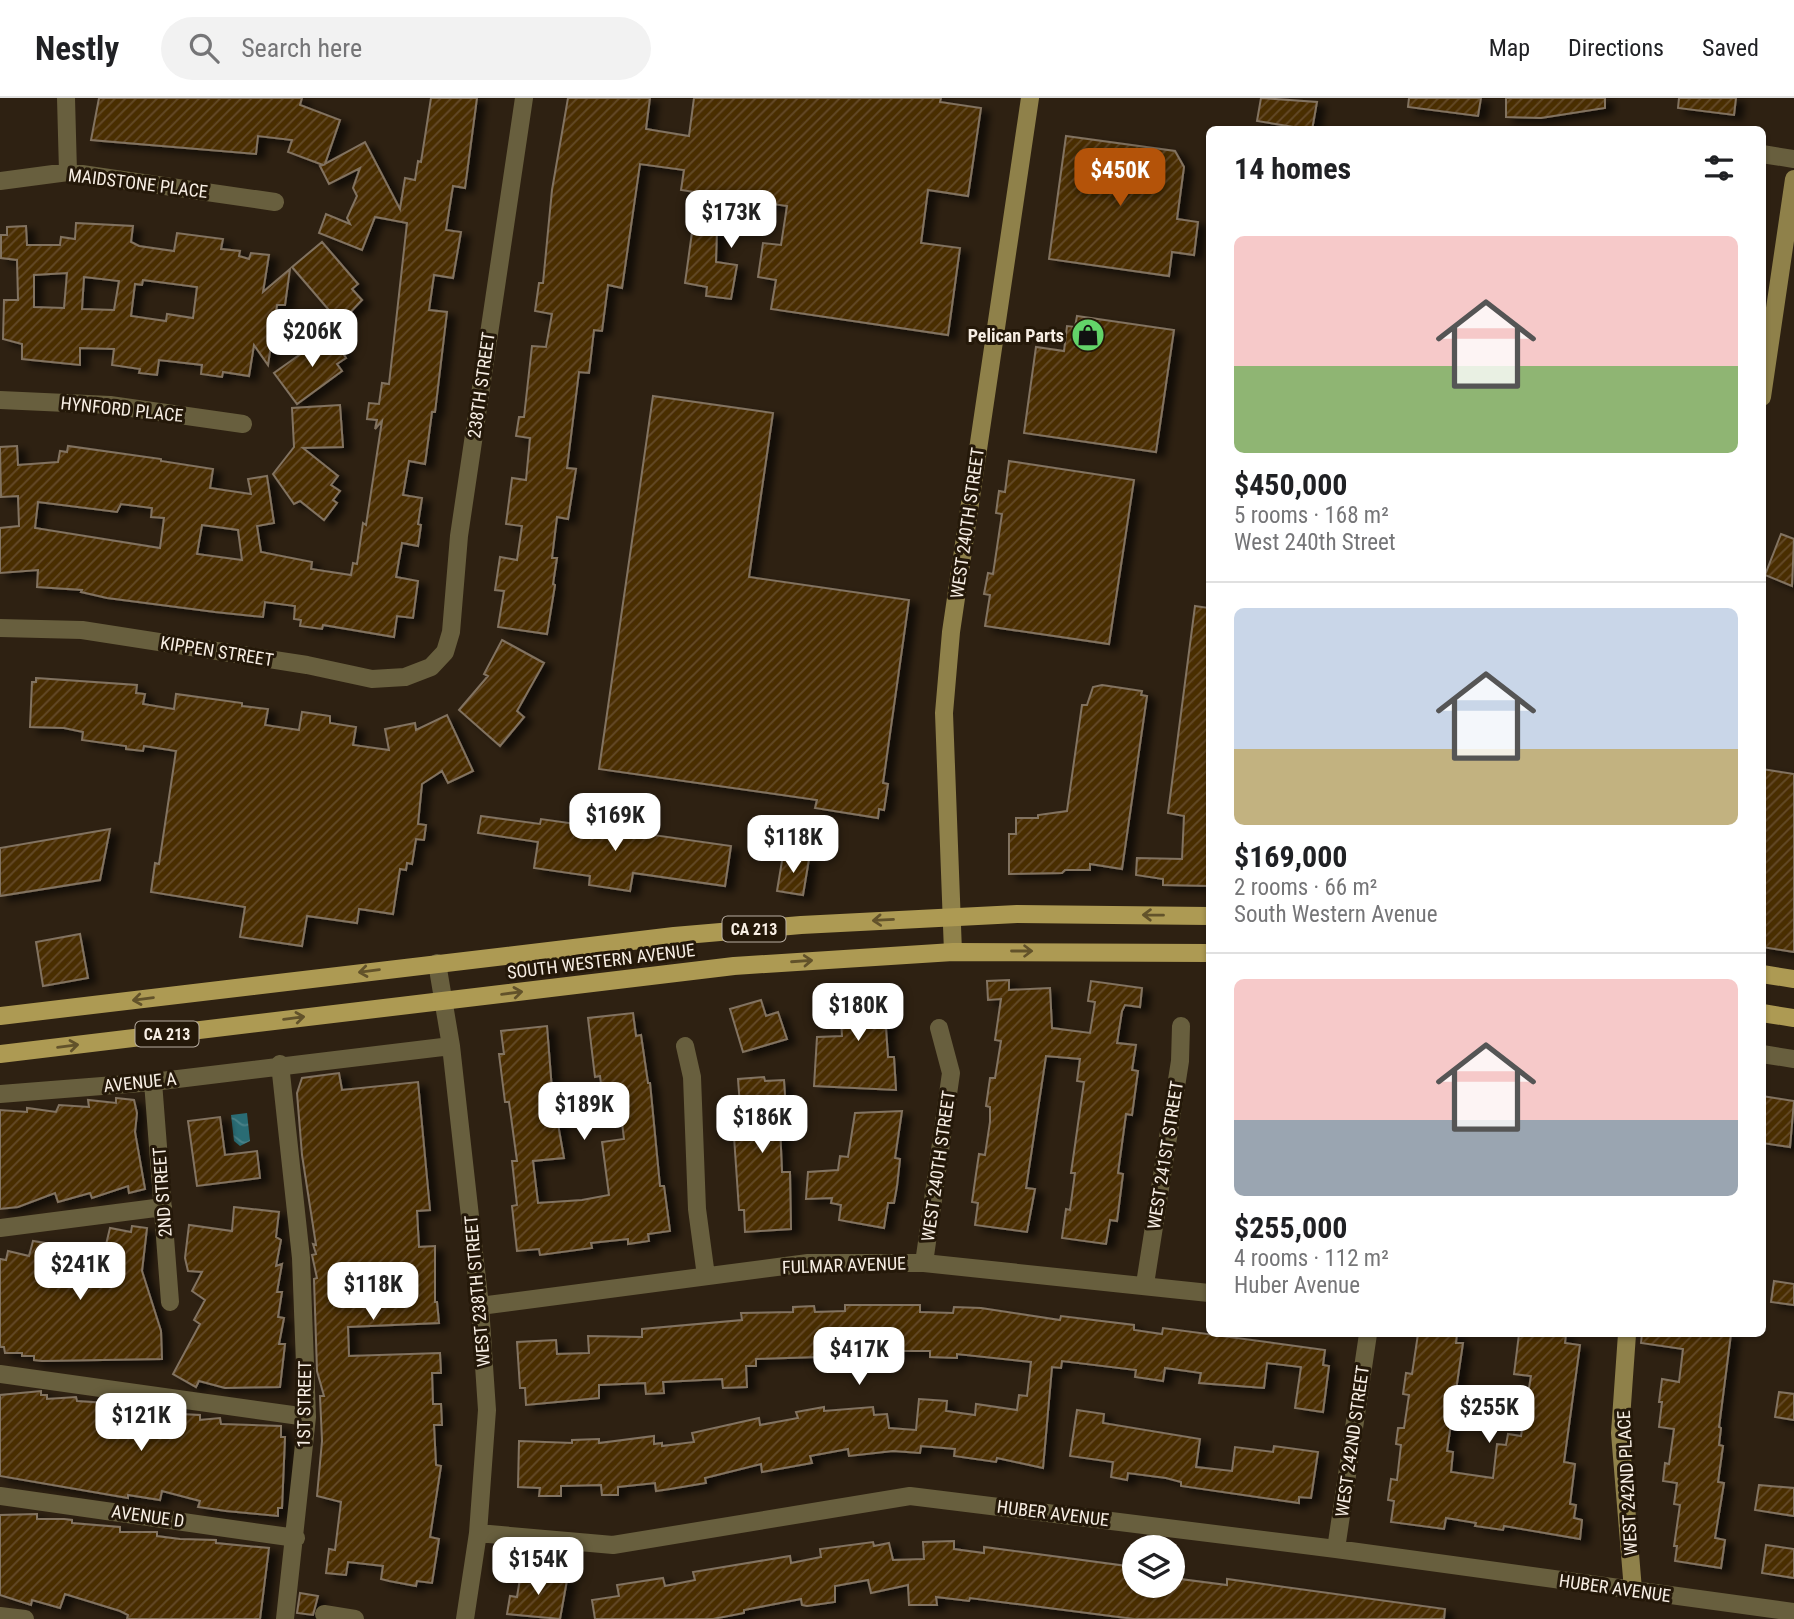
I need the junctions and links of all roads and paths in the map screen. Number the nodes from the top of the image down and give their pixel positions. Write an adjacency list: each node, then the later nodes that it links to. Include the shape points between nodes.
1 (66, 98): 6 (street)
2 (524, 98): 14 (street, 238TH STREET, via 459,536 451,632 445,652)
3 (1030, 98): 16 (street, WEST 240TH STREET, via 951,632 944,713)
4 (1766, 155): 5 (street)
5 (1794, 159)
6 (68, 172): 8 (street, MAIDSTONE PLACE); 9 (street, MAIDSTONE PLACE)
7 (1794, 179): 10 (street)
8 (0, 181)
9 (275, 202)
10 (1766, 370)
11 (0, 400): 12 (street, HYNFORD PLACE, via 110,405)
12 (243, 424)
13 (0, 628): 14 (street, KIPPEN STREET, via 82,630 372,679 405,677)
14 (431, 667)
15 (1206, 916): 16 (main road, SOUTH WESTERN AVENUE / CA 213, one-way to 16)
16 (951, 917): 17 (street, WEST 240TH STREET); 19 (main road, SOUTH WESTERN AVENUE / CA 213, one-way to 19, via 723,931)
17 (953, 952): 18 (main road, SOUTH WESTERN AVENUE / CA 213, one-way to 18); 22 (main road, SOUTH WESTERN AVENUE / CA 213, one-way to 17, via 734,966)
18 (1206, 953)
19 (436, 963): 22 (street, WEST 238TH STREET); 24 (main road, SOUTH WESTERN AVENUE / CA 213, one-way to 24)
20 (1766, 975): 21 (main road)
21 (1794, 979)
22 (444, 1002): 28 (street, WEST 238TH STREET); 30 (main road, SOUTH WESTERN AVENUE / CA 213, one-way to 22)
23 (1766, 1014): 25 (main road)
24 (0, 1016)
25 (1794, 1018)
26 (1181, 1026): 40 (street, WEST 241ST STREET, via 1180,1061)
27 (939, 1028): 38 (street, WEST 240TH STREET, via 951,1073)
28 (451, 1046): 33 (street, AVENUE A); 43 (street, WEST 238TH STREET)
29 (685, 1046): 39 (street, via 692,1077 697,1209)
30 (0, 1054)
31 (1766, 1055): 32 (street)
32 (1794, 1059)
33 (280, 1064): 34 (street, AVENUE A); 47 (street, 1ST STREET, via 300,1258)
34 (153, 1082): 35 (street, AVENUE A); 36 (street, 2ND STREET)
35 (0, 1094)
36 (163, 1207): 37 (street); 42 (street, 2ND STREET)
37 (0, 1228)
38 (925, 1263): 39 (street, FULMAR AVENUE, via 808,1263); 40 (street, FULMAR AVENUE)
39 (706, 1276): 43 (street, FULMAR AVENUE)
40 (1145, 1284): 41 (street, FULMAR AVENUE)
41 (1206, 1293)
42 (170, 1302)
43 (480, 1306): 49 (street, WEST 238TH STREET, via 487,1410)
44 (1368, 1337): 51 (street, WEST 242ND STREET)
45 (1627, 1337): 52 (street, WEST 242ND PLACE, via 1620,1433)
46 (0, 1374): 47 (street)
47 (307, 1417): 50 (street, 1ST STREET)
48 (0, 1496): 50 (street, AVENUE D)
49 (478, 1533): 51 (street, HUBER AVENUE, via 613,1545 910,1496); 60 (street, WEST 238TH STREET)
50 (296, 1538): 58 (street, 1ST STREET)
51 (1336, 1549): 52 (street, HUBER AVENUE)
52 (1633, 1590): 53 (street, HUBER AVENUE)
53 (1731, 1612): 54 (street, HUBER AVENUE)
54 (1794, 1612)
55 (324, 1615): 59 (street)
56 (0, 1616): 57 (street)
57 (25, 1619)
58 (285, 1619)
59 (355, 1619)
60 (465, 1619)

